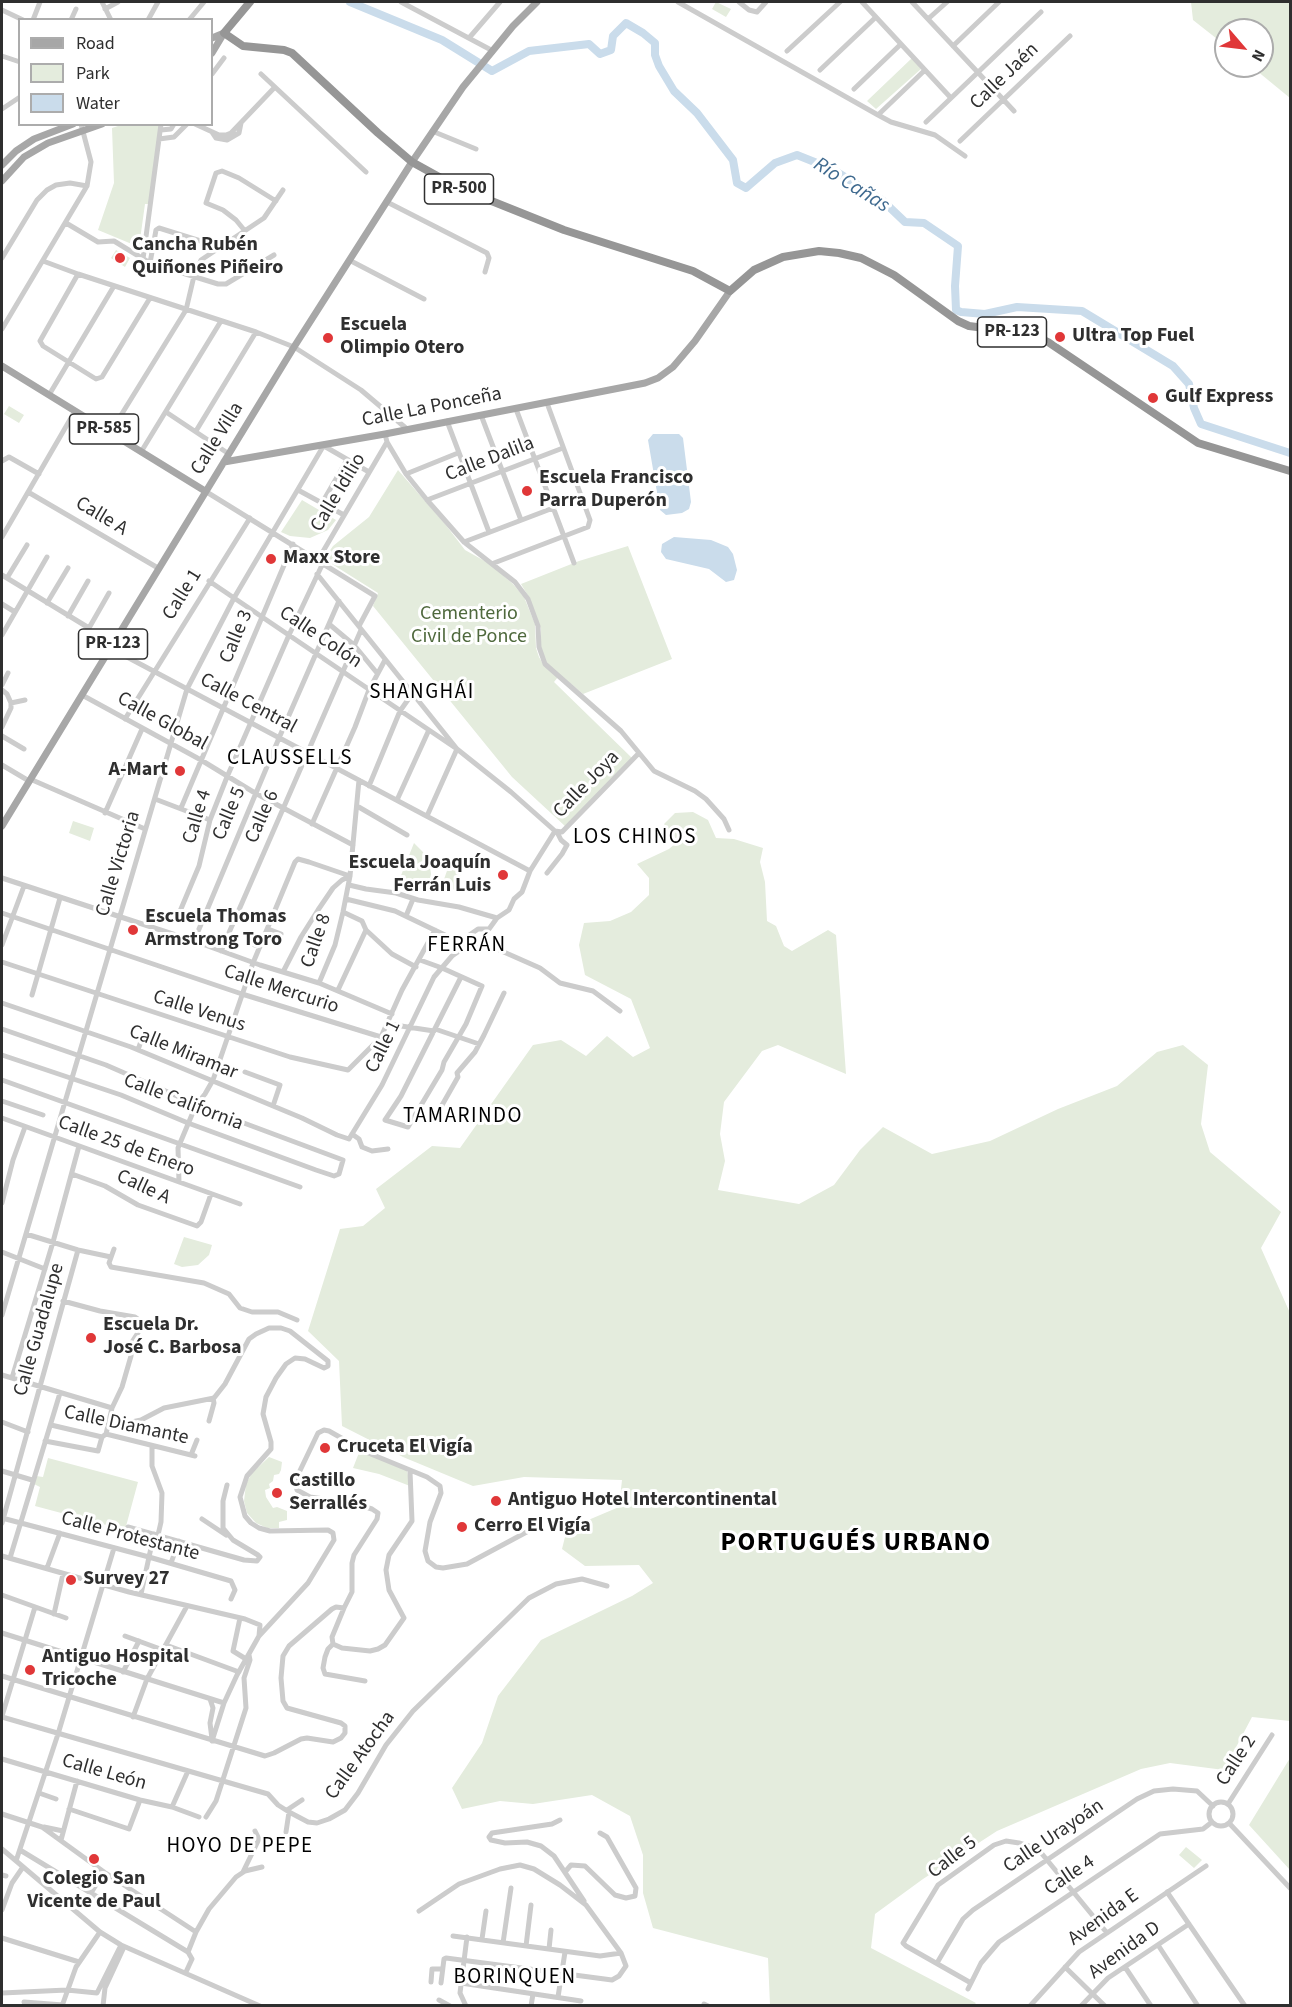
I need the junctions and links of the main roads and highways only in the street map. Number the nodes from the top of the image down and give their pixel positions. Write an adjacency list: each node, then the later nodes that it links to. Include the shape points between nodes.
1 (250, 2): 3 (highway)
2 (537, 2): 8 (main road, Calle Villa, via 472,76)
3 (224, 33): 4 (main road); 5 (main road); 8 (highway, PR-500 / PR-500, via 243,46 292,53)
4 (213, 38)
5 (213, 51)
6 (68, 126): 9 (main road, via 34,139)
7 (82, 128): 10 (main road, via 24,157)
8 (412, 162): 11 (highway, PR-500 / PR-500, via 459,188 564,230 693,271); 13 (main road, Calle Villa)
9 (2, 165)
10 (2, 181)
11 (730, 291): 13 (main road, Calle La Ponceña / PR-123, via 673,367 645,383); 14 (highway, PR-123, via 754,270 783,257 819,251 861,258 894,275 969,326 1031,334 1048,342 1198,443)
12 (2, 366): 15 (main road, PR-585)
13 (224, 462): 15 (main road, Calle Villa / PR-123)
14 (1290, 471)
15 (206, 491): 16 (main road, Calle Villa / PR-123)
16 (2, 826)

